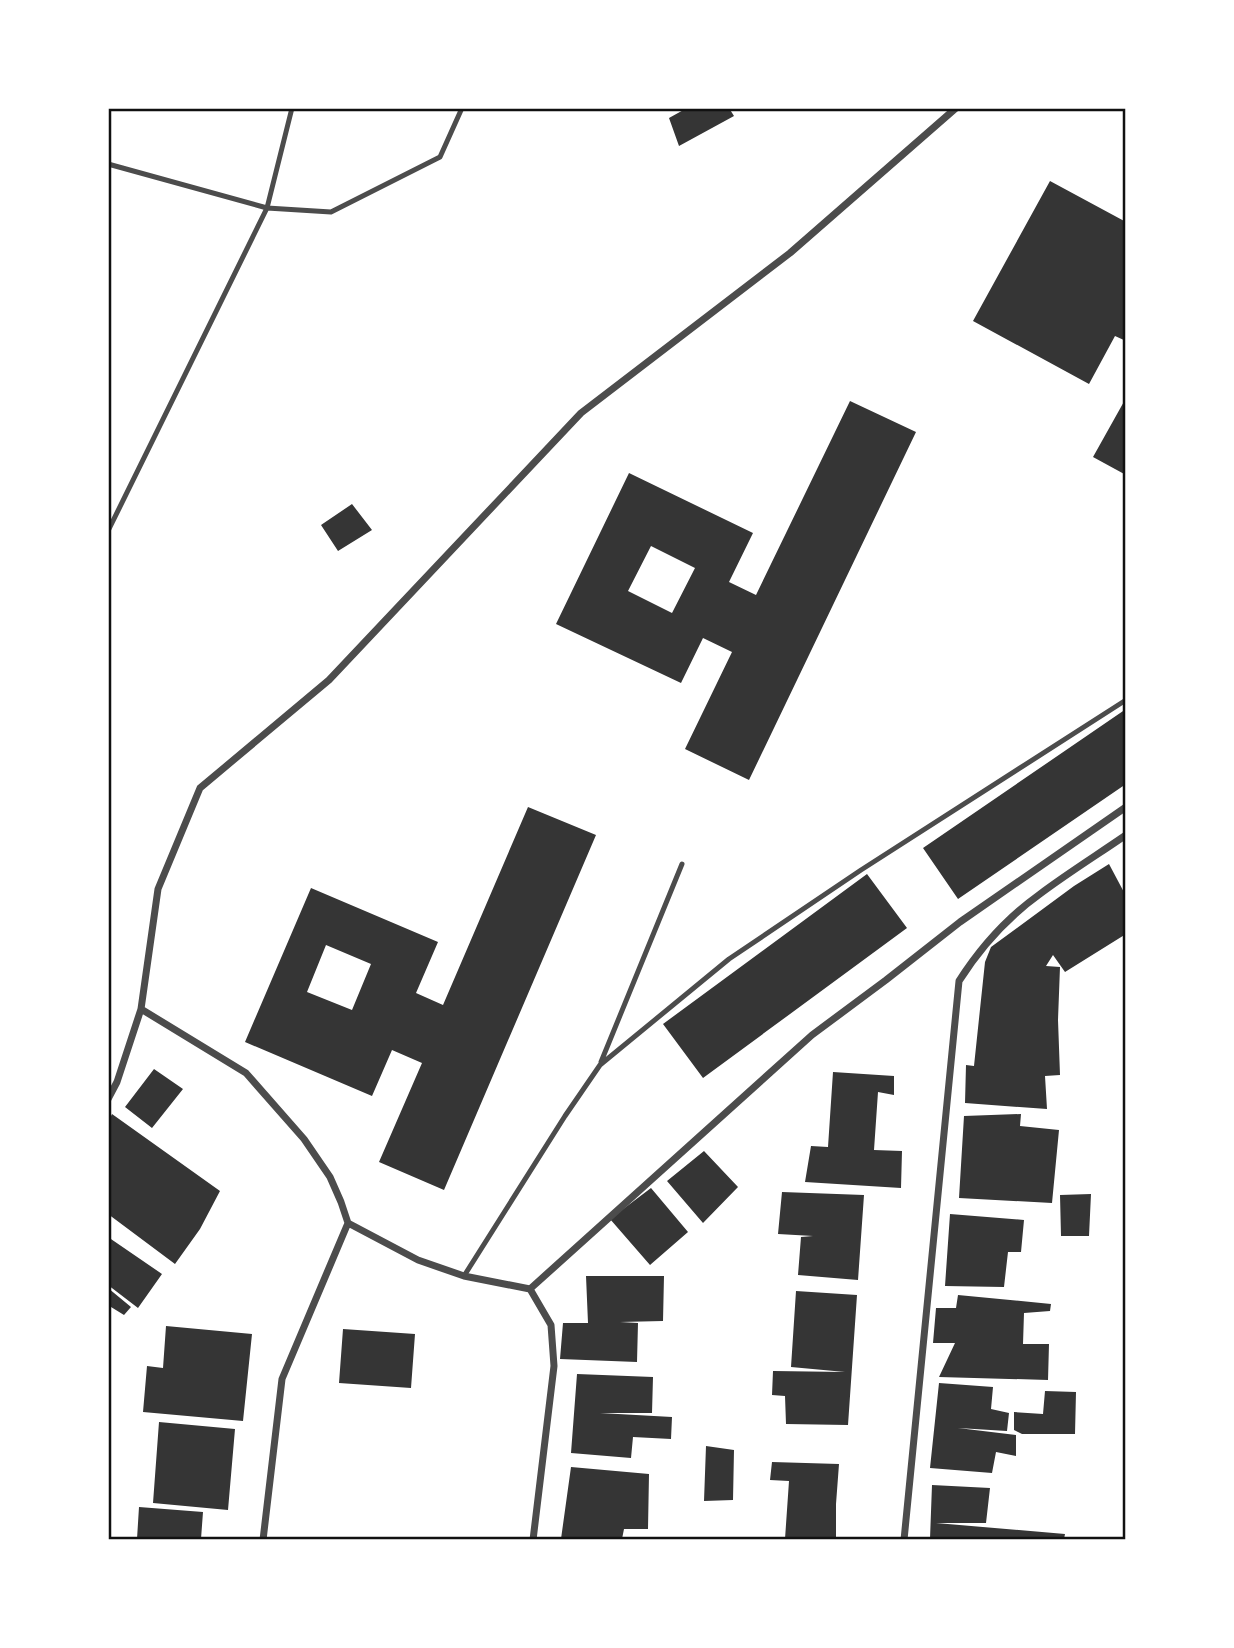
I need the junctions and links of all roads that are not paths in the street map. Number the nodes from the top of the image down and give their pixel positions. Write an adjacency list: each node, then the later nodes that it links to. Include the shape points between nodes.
1 (292, 108): 5 (lane)
2 (462, 108): 5 (lane, via 440,157 331,212)
3 (956, 108): 11 (street, via 790,253 581,413 329,680 200,788 158,889)
4 (108, 164): 5 (lane)
5 (267, 208): 6 (lane)
6 (108, 531)
7 (1125, 700): 12 (lane, via 729,959)
8 (1125, 807): 16 (street, via 960,922 812,1035)
9 (1125, 835): 19 (street, via 1039,894 976,954 959,981)
10 (682, 864): 12 (lane)
11 (141, 1009): 13 (street); 14 (street, via 246,1073 304,1139 330,1177)
12 (600, 1065): 15 (lane)
13 (108, 1099)
14 (348, 1223): 15 (street, via 418,1260); 17 (street, via 282,1379)
15 (464, 1276): 16 (street)
16 (530, 1289): 18 (street, via 551,1325 554,1366)
17 (263, 1539)
18 (533, 1539)
19 (904, 1539)

